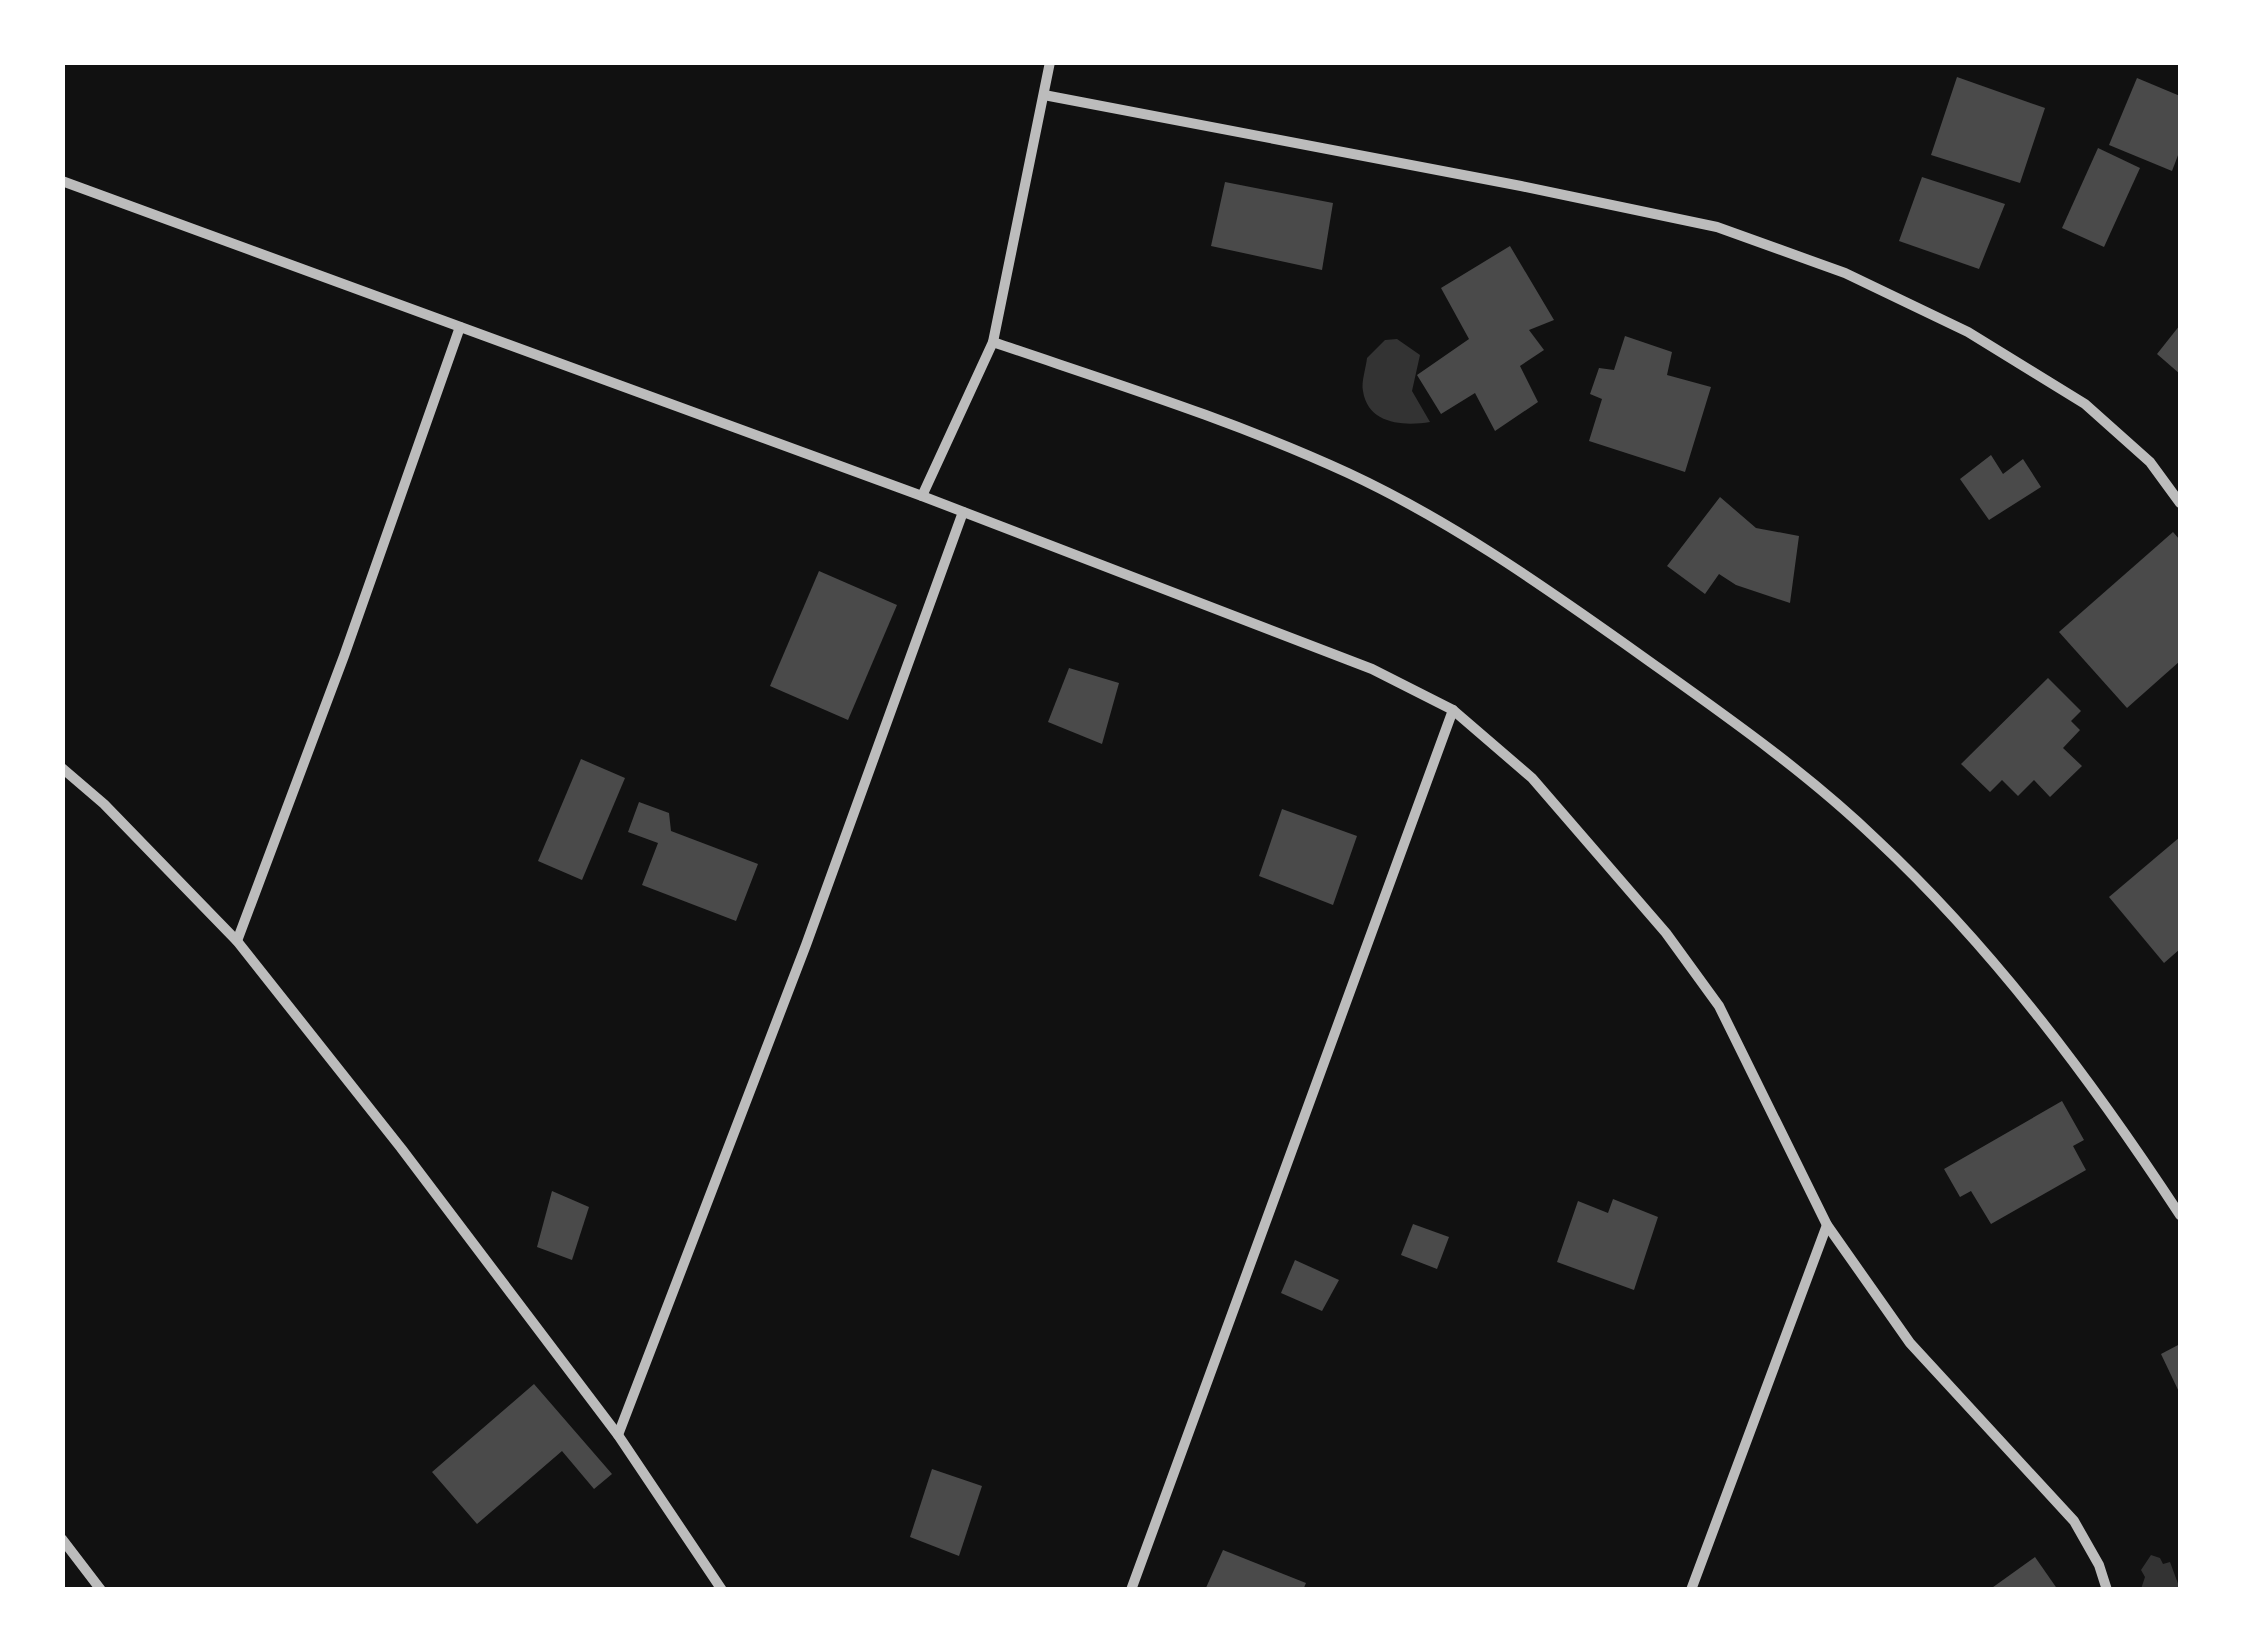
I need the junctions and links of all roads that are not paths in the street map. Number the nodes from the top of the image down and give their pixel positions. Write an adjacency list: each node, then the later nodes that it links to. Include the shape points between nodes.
1 (1050, 62): 2 (street)
2 (1044, 95): 5 (street); 7 (street, via 1700,224 1845,273 1968,332 2086,404 2150,462)
3 (62, 181): 4 (street)
4 (460, 327): 6 (street); 11 (street)
5 (993, 342): 6 (street); 12 (street, via 1244,427 1351,474 1454,528 1731,721 1875,838 1968,933 2110,1109)
6 (922, 496): 8 (street)
7 (2180, 503)
8 (963, 512): 9 (street, via 1372,669); 14 (street)
9 (1453, 710): 13 (street, via 1532,778 1666,933 1719,1006); 18 (street)
10 (62, 768): 11 (street)
11 (237, 941): 14 (street)
12 (2180, 1214)
13 (1827, 1224): 19 (street); 20 (street, via 1910,1342 2074,1521)
14 (618, 1435): 17 (street)
15 (62, 1539): 16 (street)
16 (101, 1590)
17 (722, 1590)
18 (1131, 1590)
19 (1690, 1590)
20 (2107, 1590)

